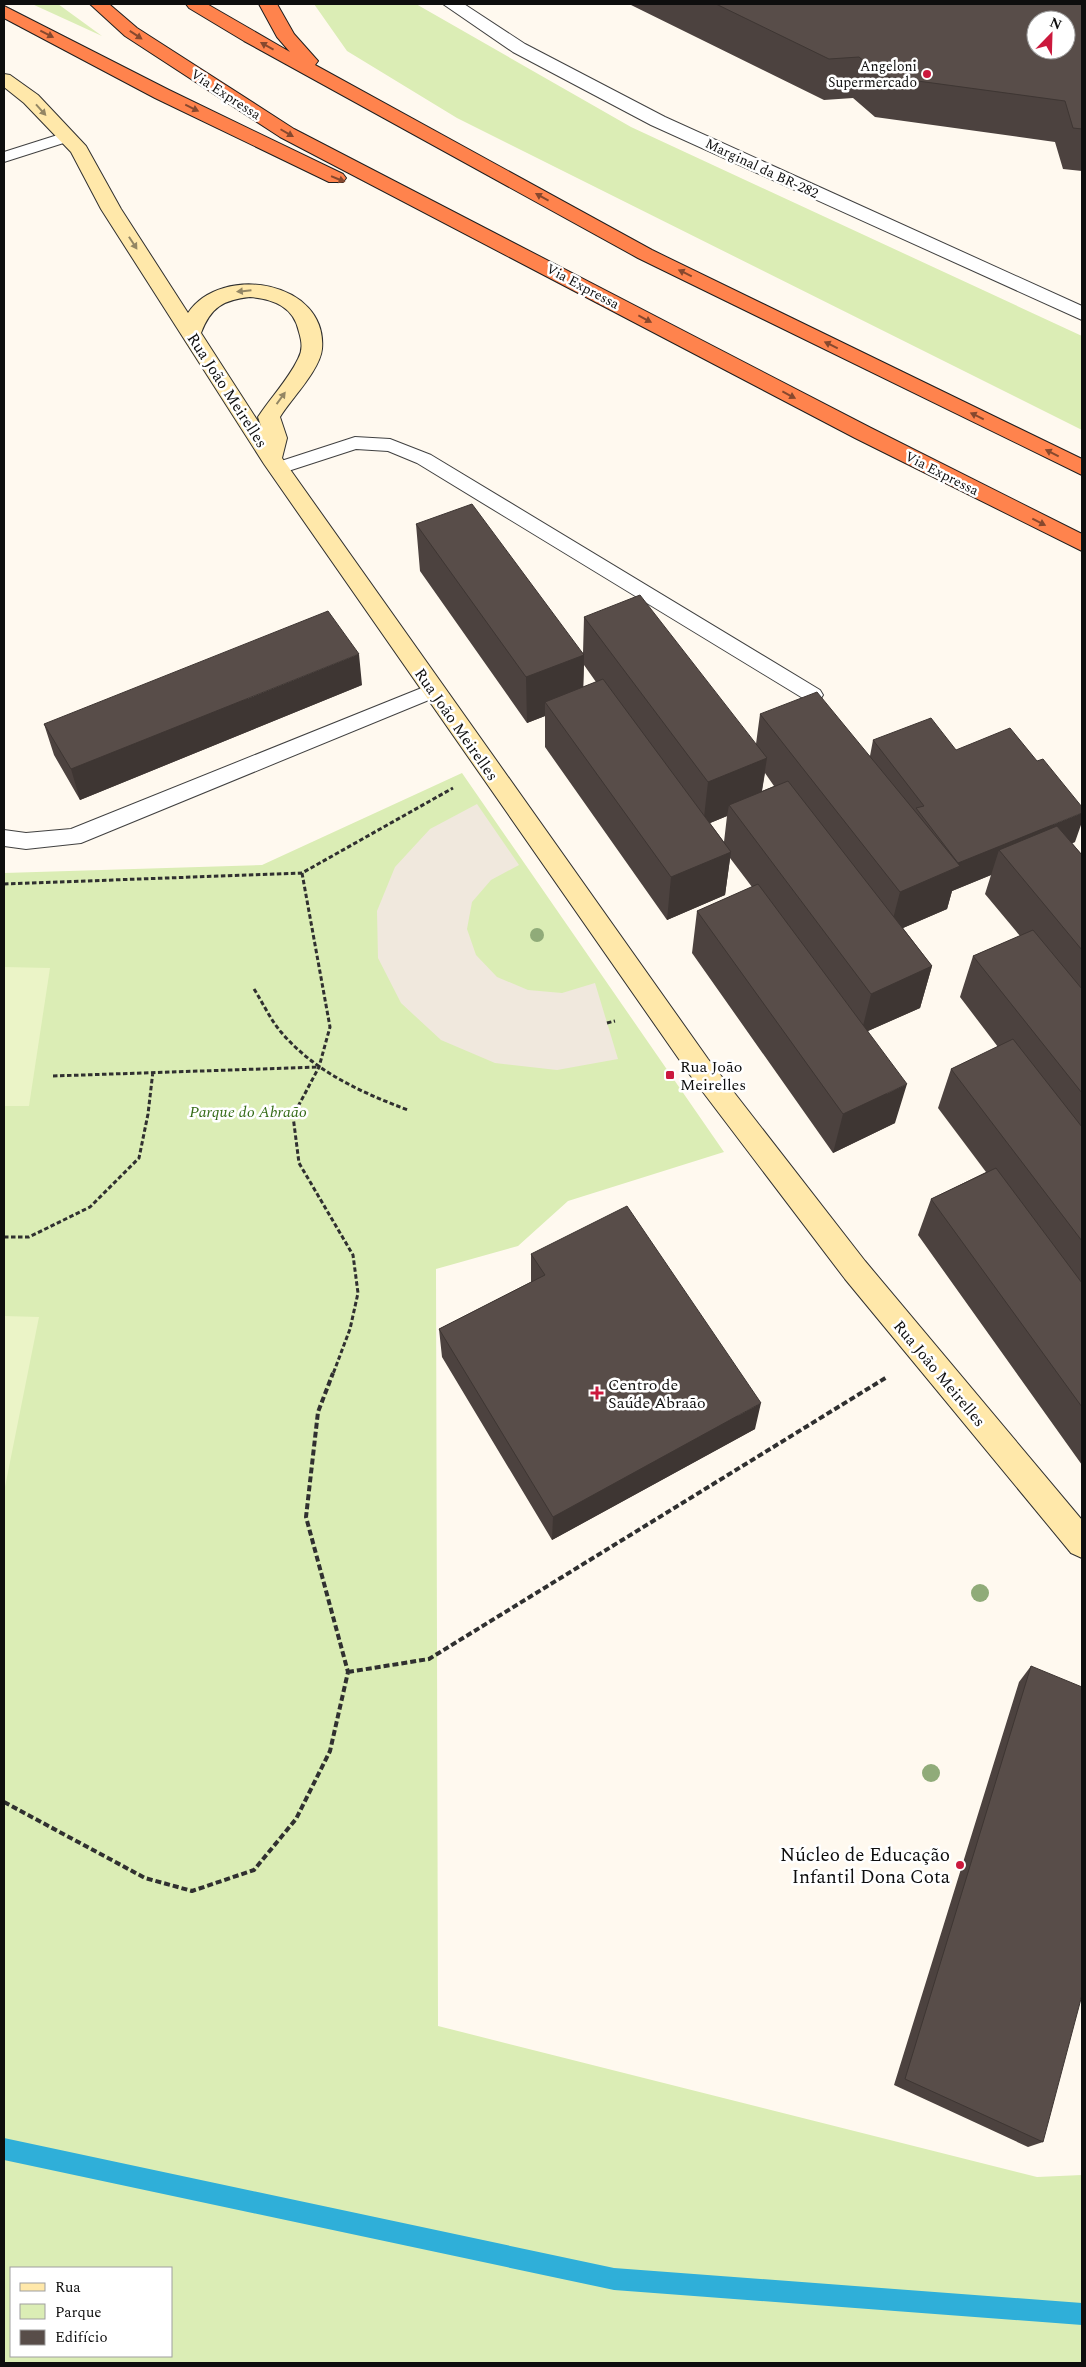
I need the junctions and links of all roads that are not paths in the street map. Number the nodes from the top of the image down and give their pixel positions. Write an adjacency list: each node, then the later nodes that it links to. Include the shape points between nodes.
1 (98, 4): 10 (highway, Via Expressa, one-way to 10, via 131,32 287,134)
2 (195, 4): 6 (highway, one-way to 2)
3 (268, 4): 6 (highway, via 286,37)
4 (452, 4): 11 (street, Marginal da BR-282, via 519,48 658,121)
5 (4, 11): 10 (highway, one-way to 10, via 322,173)
6 (326, 78): 14 (highway, one-way to 6, via 645,254)
7 (4, 79): 8 (main road, Rua João Meirelles, one-way to 8, via 31,100)
8 (67, 137): 9 (lane); 12 (main road, Rua João Meirelles, one-way to 12, via 79,150 110,209)
9 (4, 157)
10 (509, 247): 15 (highway, Via Expressa, one-way to 15, via 863,434)
11 (1082, 314)
12 (191, 332): 13 (main road, Rua João Meirelles); 13 (main road, one-way to 12, via 276,438 269,417 312,352 311,328 303,312 280,296 267,292 238,292 223,295 201,310)
13 (275, 463): 16 (main road, Rua João Meirelles); 17 (lane, via 355,443 390,445 424,459)
14 (1082, 468)
15 (1082, 543)
16 (434, 690): 18 (lane, via 74,836 26,841); 19 (main road, Rua João Meirelles, via 699,1067 855,1270)
17 (813, 695)
18 (4, 838)
19 (1082, 1543)

